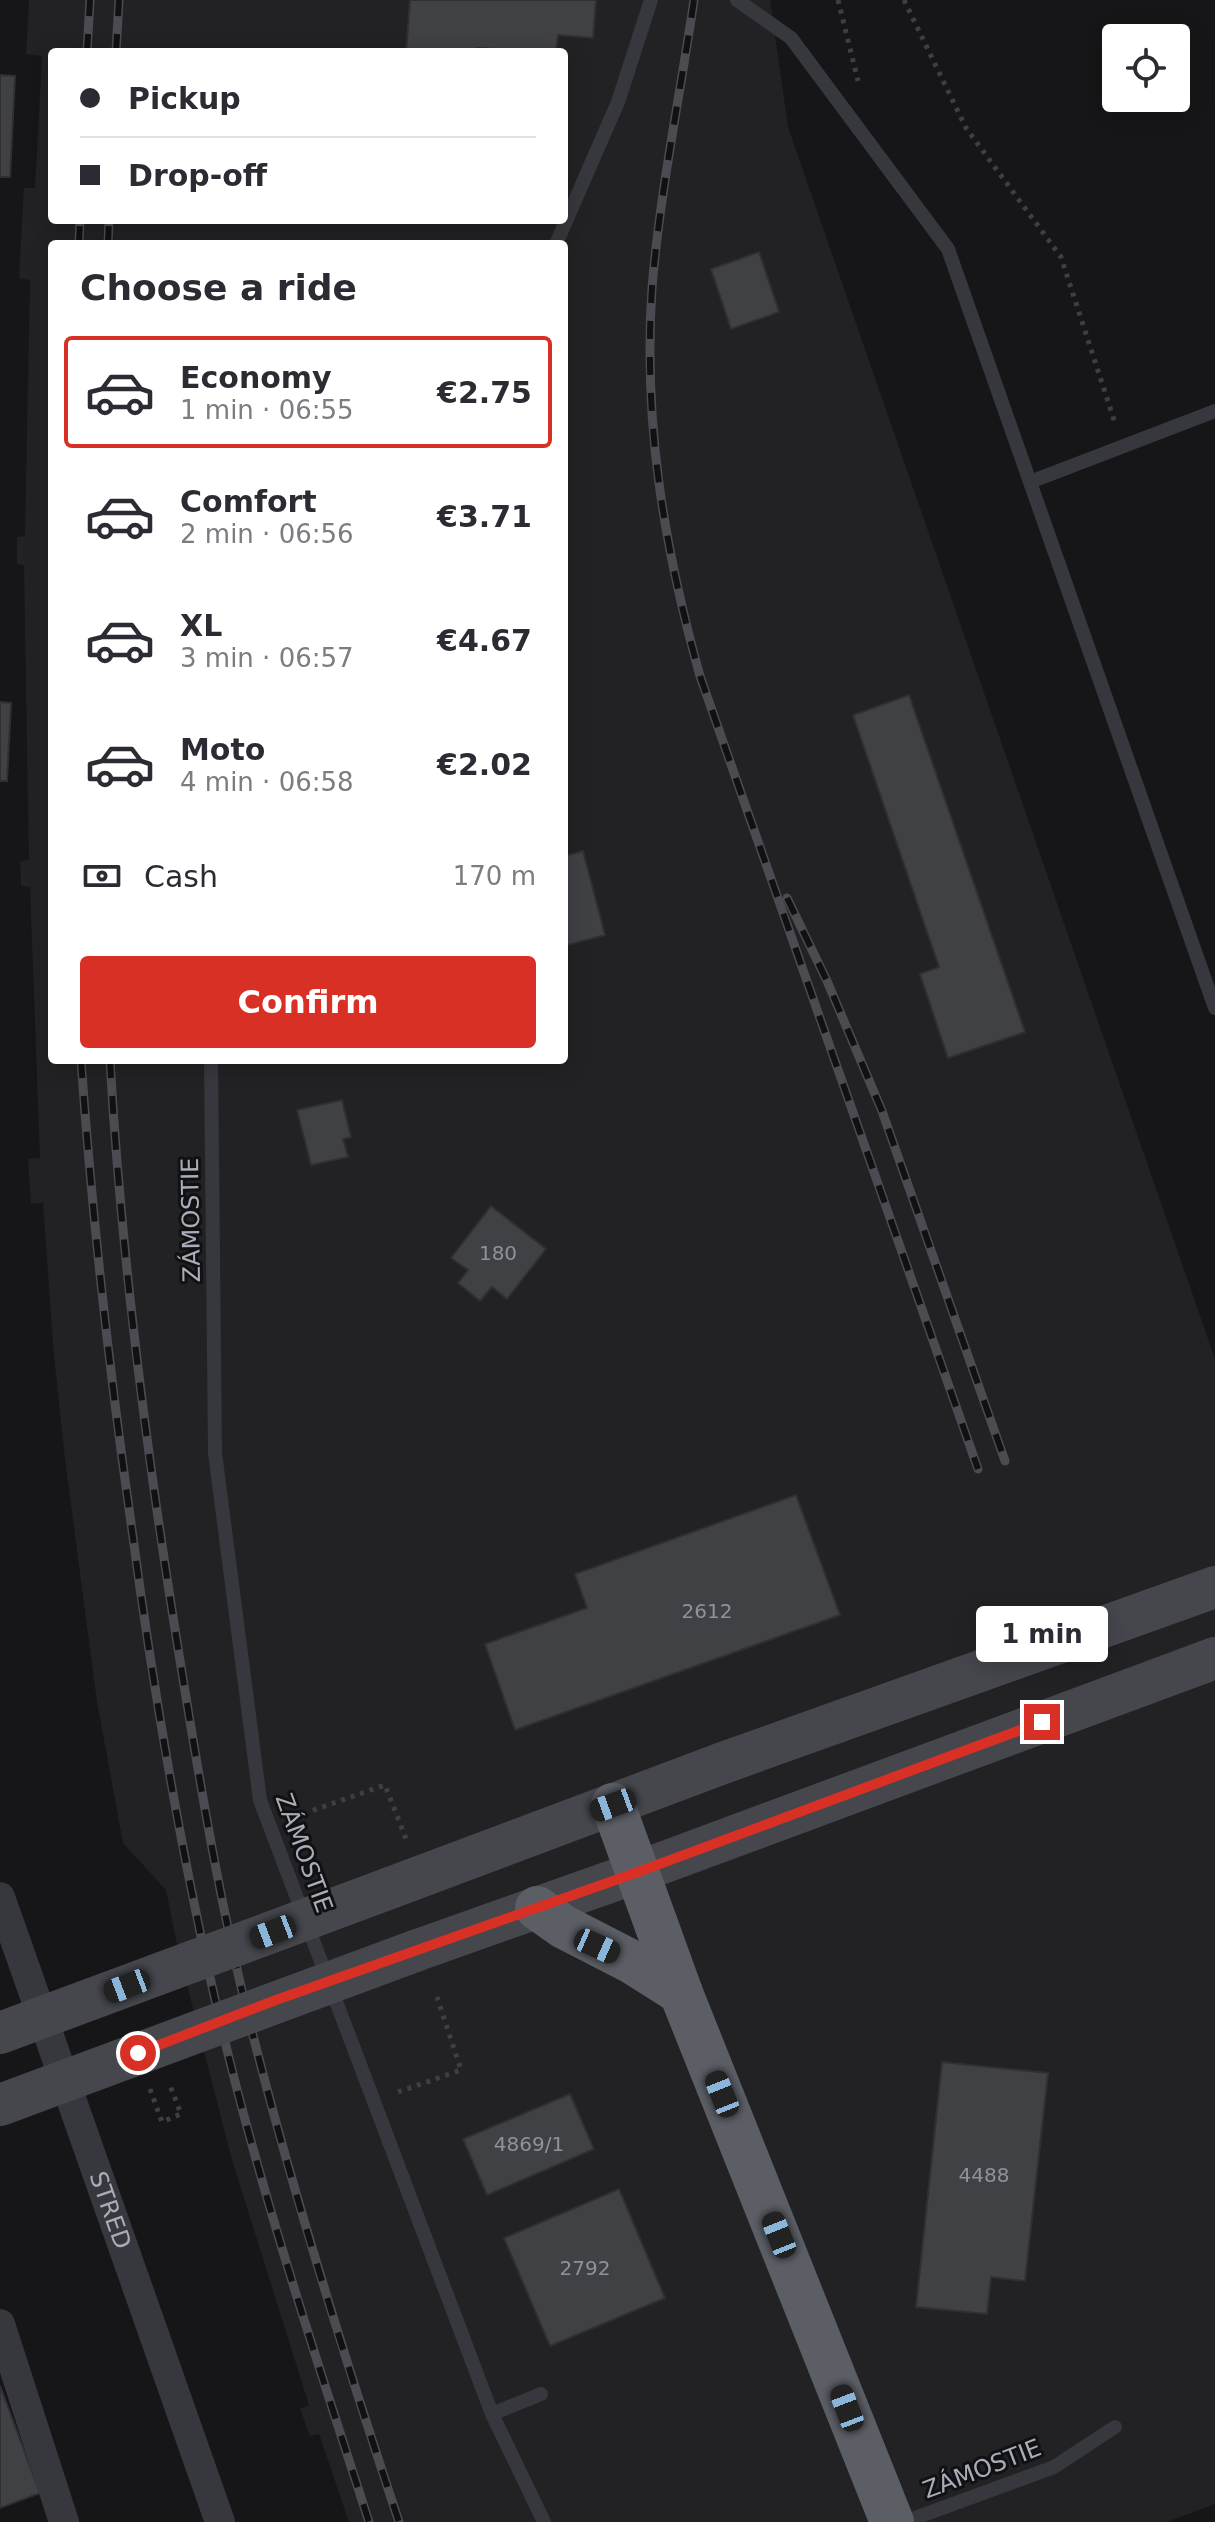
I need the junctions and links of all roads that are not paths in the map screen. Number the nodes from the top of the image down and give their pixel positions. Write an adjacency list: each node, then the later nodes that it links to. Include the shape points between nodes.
1 (651, 0): 3 (lane, via 618,102)
2 (737, 0): 5 (lane, via 791,38 948,249)
3 (568, 217)
4 (1215, 411): 5 (lane)
5 (1030, 482): 6 (lane)
6 (1215, 1008)
7 (211, 1064): 19 (lane, ZÁMOSTIE, via 215,1453 260,1800)
8 (1215, 1587): 10 (main road)
9 (1215, 1658): 11 (main road)
10 (613, 1805): 11 (highway); 15 (main road, bridge)
11 (638, 1872): 13 (main road); 14 (highway)
12 (0, 1897): 22 (street, STRED)
13 (537, 1908): 14 (highway); 16 (main road, bridge)
14 (681, 1993): 24 (highway)
15 (0, 2033)
16 (0, 2105)
17 (0, 2324): 21 (street)
18 (541, 2394): 19 (lane)
19 (492, 2414): 23 (lane, ZÁMOSTIE)
20 (1115, 2427): 25 (lane, ZÁMOSTIE, via 1054,2467)
21 (64, 2522)
22 (220, 2522)
23 (544, 2522)
24 (892, 2522)
25 (904, 2522)

